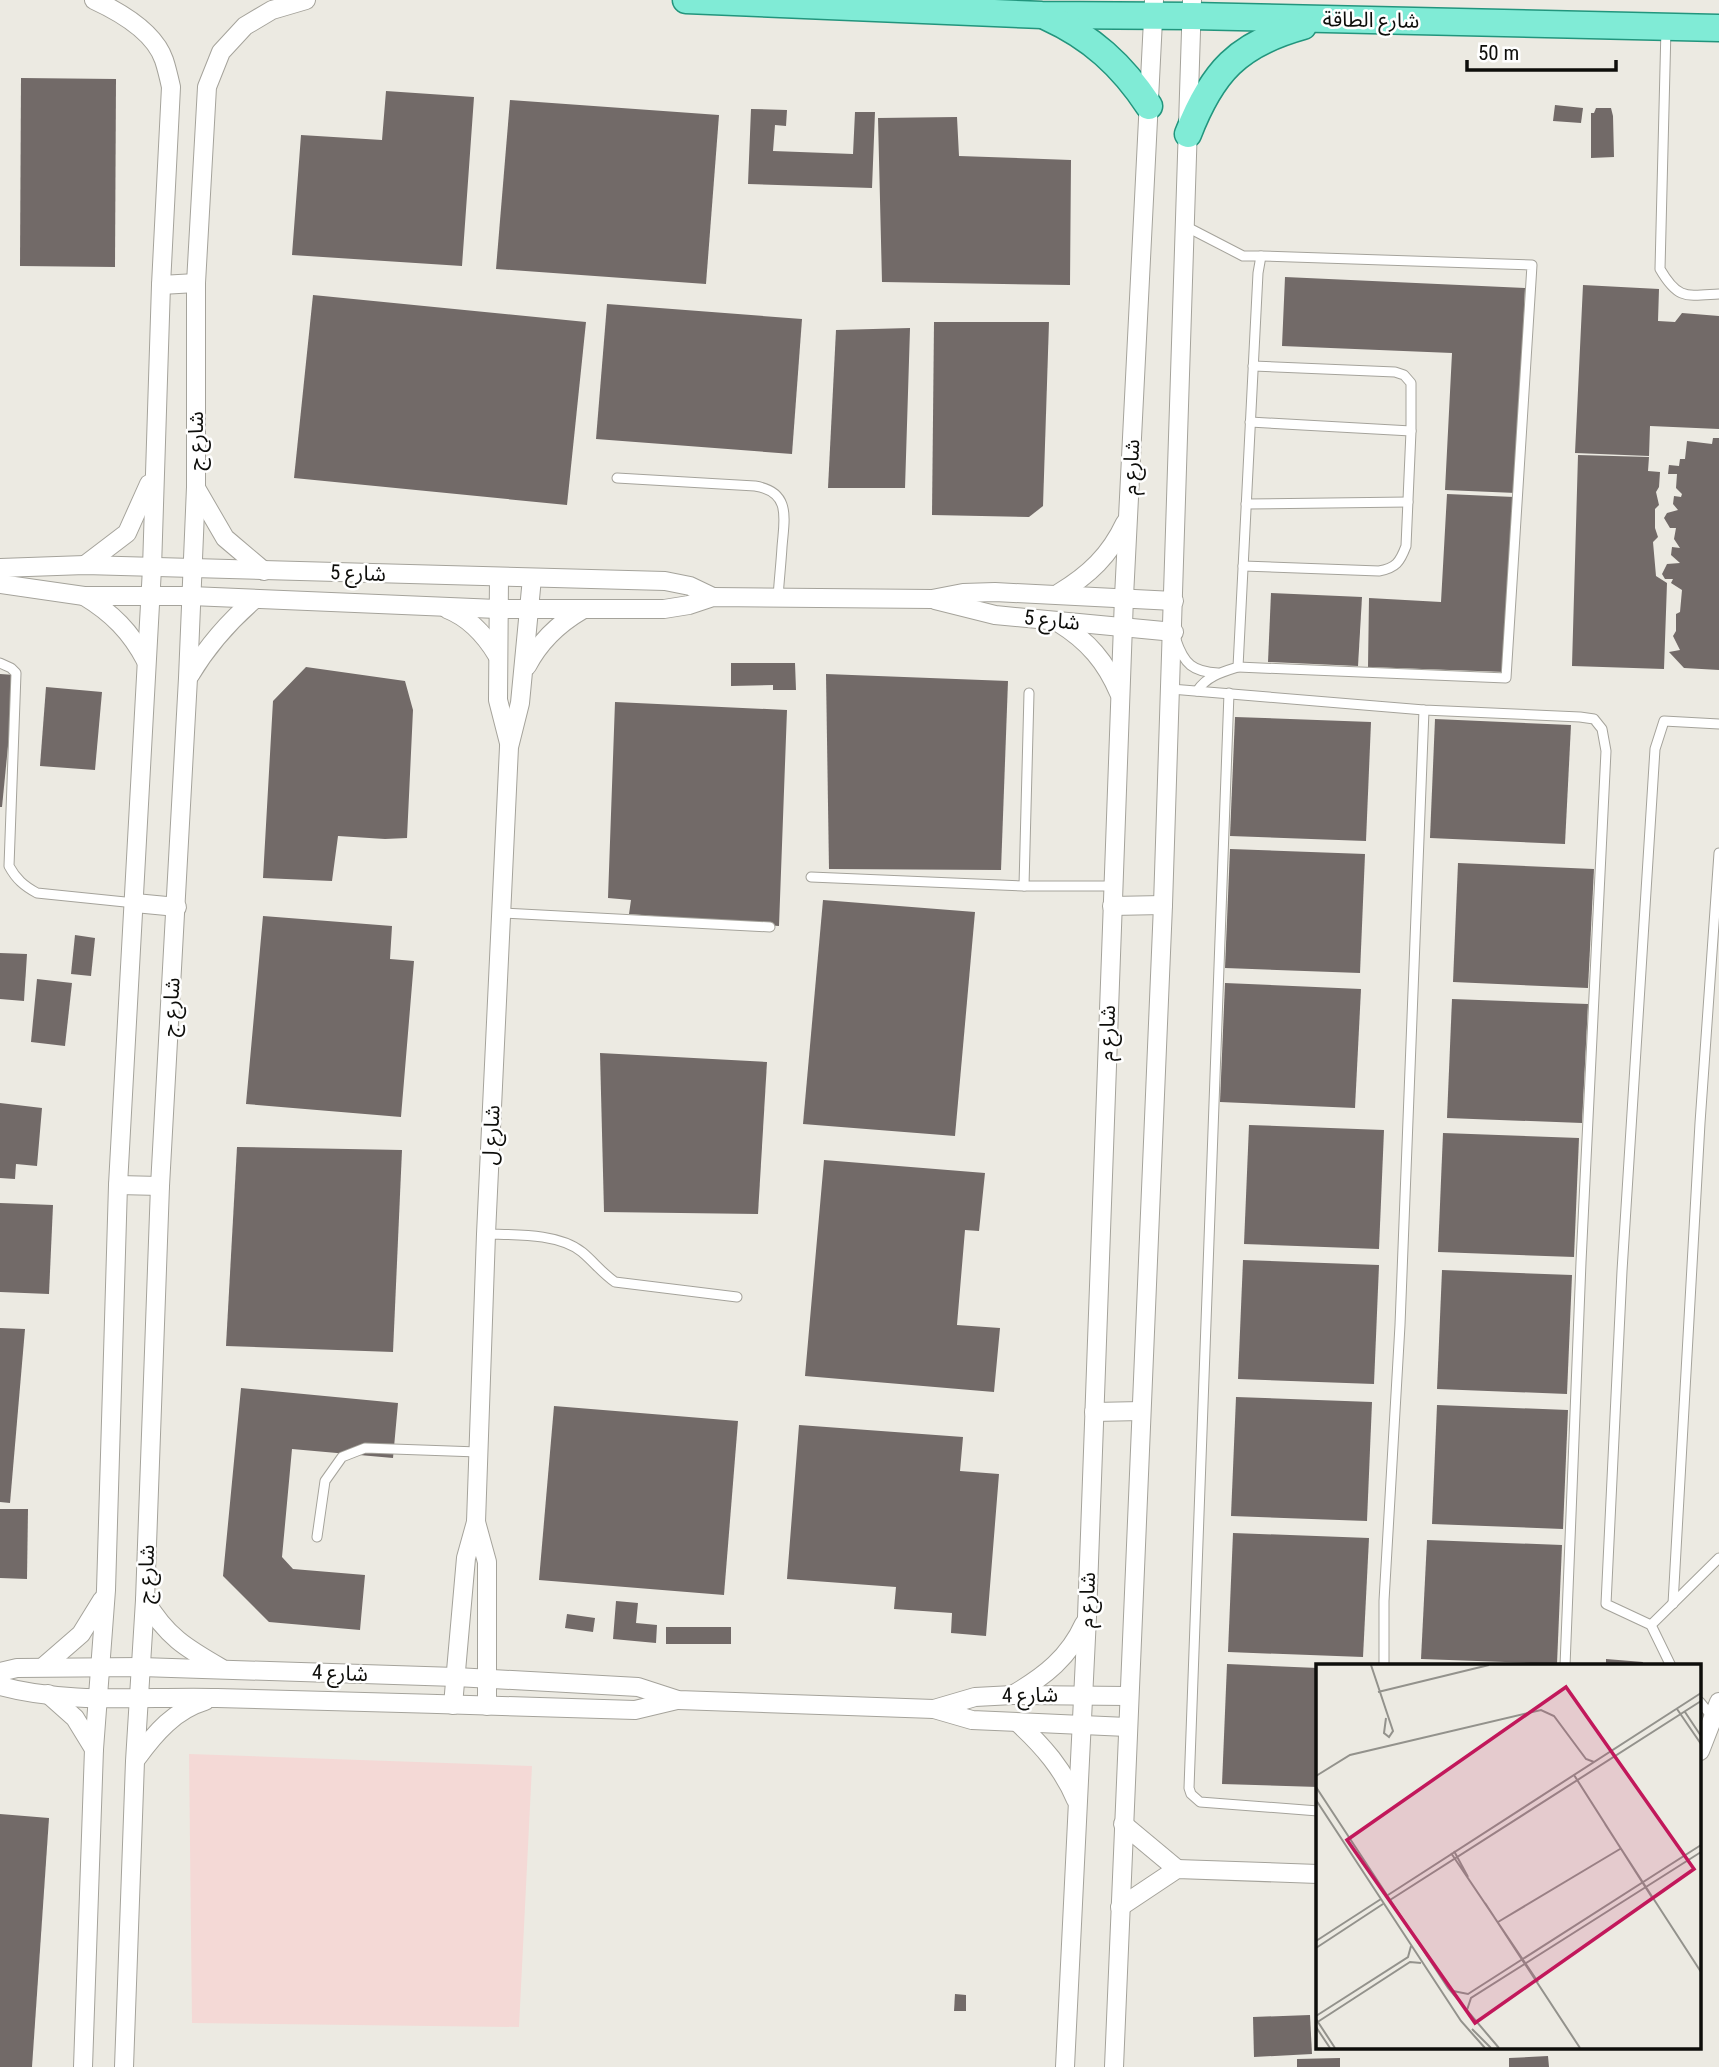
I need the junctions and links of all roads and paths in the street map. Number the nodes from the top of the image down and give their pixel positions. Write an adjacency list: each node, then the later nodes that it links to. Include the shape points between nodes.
1 (94, 0): 17 (street, شارع ج, via 148,35 164,57 171,87)
2 (306, 0): 16 (street, شارع ج, via 272,10 245,26 221,52 207,87)
3 (686, 0): 5 (main road, شارع الطاقة)
4 (837, 0): 5 (main road)
5 (800, 3): 8 (main road, شارع الطاقة)
6 (1157, 5): 7 (main road, شارع الطاقة); 8 (main road, شارع الطاقة); 12 (street, شارع م)
7 (1192, 8): 9 (main road, شارع الطاقة); 13 (street)
8 (1042, 15): 12 (main road, via 1103,51)
9 (1328, 19): 10 (main road, شارع الطاقة); 13 (main road, via 1269,36 1242,53 1218,75)
10 (1667, 27): 11 (main road, شارع الطاقة); 18 (lane, via 1660,269 1669,285 1684,296)
11 (1719, 28)
12 (1149, 106): 27 (street, شارع م)
13 (1188, 134): 14 (street)
14 (1185, 226): 15 (lane, via 1243,256); 46 (street)
15 (1261, 256): 19 (lane); 57 (lane, via 1532,265 1506,678)
16 (196, 283): 17 (street); 24 (street, شارع ج)
17 (161, 285): 22 (street, شارع ج)
18 (1719, 294)
19 (1253, 366): 20 (lane); 21 (lane, via 1404,375 1411,383)
20 (1250, 422): 21 (lane); 26 (lane)
21 (1411, 431): 25 (lane)
22 (154, 471): 28 (street, via 127,533); 31 (street, شارع ج)
23 (617, 478): 43 (lane, via 755,486 775,494 785,514)
24 (196, 487): 32 (street, شارع ج); 33 (street, via 225,538)
25 (1408, 502): 26 (lane); 29 (lane, via 1406,546 1392,569)
26 (1246, 504): 29 (lane)
27 (1128, 517): 37 (street, via 1101,562); 42 (street, شارع م)
28 (85, 565): 30 (street, شارع 5); 31 (street, شارع 5)
29 (1243, 566): 57 (lane)
30 (0, 568)
31 (152, 568): 32 (street, شارع 5); 38 (street, شارع ج)
32 (191, 569): 33 (street, شارع 5); 39 (street, شارع ج)
33 (264, 570): 34 (street, شارع 5)
34 (499, 577): 35 (street, شارع 5); 48 (street, شارع ل)
35 (532, 578): 41 (street, شارع 5, via 665,581); 50 (street, شارع ل)
36 (0, 584): 40 (street, شارع 5)
37 (1058, 594): 42 (street, شارع 5); 45 (street, شارع 5, via 979,592)
38 (151, 596): 39 (street, شارع 5); 40 (street, شارع 5); 56 (street, شارع ج)
39 (191, 596): 44 (street, شارع 5); 60 (street, شارع ج)
40 (85, 597): 56 (street, via 122,624)
41 (713, 597): 43 (street, شارع 5); 49 (street, شارع 5, via 664,609)
42 (1124, 597): 46 (street, شارع 5); 52 (street, شارع م)
43 (778, 598): 45 (street, شارع 5)
44 (255, 599): 47 (street, شارع 5); 60 (street, via 222,628)
45 (932, 599): 51 (street, شارع 5, via 980,612)
46 (1174, 601): 53 (street)
47 (430, 605): 48 (street, شارع 5); 54 (street, via 470,622)
48 (497, 609): 50 (street, شارع 5); 54 (street, شارع ل)
49 (586, 609): 50 (street, شارع 5); 58 (street, via 548,634)
50 (528, 610): 58 (street, شارع ل)
51 (1056, 621): 52 (street, شارع 5); 65 (street, via 1096,652)
52 (1122, 627): 53 (street, شارع 5); 65 (street, شارع م)
53 (1174, 632): 59 (lane, via 1186,662); 61 (street)
54 (498, 656): 68 (street, شارع ل, via 498,700)
55 (0, 663): 73 (lane, via 16,673 9,866 15,877 37,892)
56 (147, 663): 73 (street, شارع ج)
57 (1238, 667): 59 (lane)
58 (524, 673): 68 (street, شارع ل)
59 (1219, 673): 62 (lane)
60 (188, 678): 75 (street, شارع ج)
61 (1171, 689): 62 (lane); 74 (street)
62 (1197, 691): 64 (lane)
63 (1029, 693): 71 (lane)
64 (1229, 693): 66 (lane); 124 (lane, via 1189,1788 1200,1802)
65 (1121, 697): 72 (street, شارع م)
66 (1424, 710): 94 (lane); 95 (lane, via 1594,719 1602,729 1606,751)
67 (1719, 724): 93 (lane, via 1664,721 1655,749 1606,1604)
68 (509, 747): 77 (street, شارع ل)
69 (1719, 853): 91 (lane)
70 (811, 877): 71 (lane)
71 (1024, 886): 72 (lane)
72 (1112, 887): 76 (street, شارع م)
73 (135, 903): 75 (street); 79 (street, شارع ج)
74 (1163, 905): 76 (street); 83 (street)
75 (177, 906): 80 (street, شارع ج)
76 (1112, 906): 84 (street, شارع م)
77 (501, 913): 78 (lane); 81 (street, شارع ل)
78 (770, 927)
79 (118, 1185): 80 (street); 89 (street, شارع ج)
80 (160, 1186): 90 (street, شارع ج)
81 (486, 1234): 82 (lane, via 543,1237 580,1250 614,1282); 85 (street, شارع ل)
82 (737, 1297)
83 (1141, 1411): 84 (street); 108 (street)
84 (1094, 1412): 92 (street, شارع م)
85 (478, 1452): 86 (street, شارع ل); 87 (lane, via 365,1448 342,1457 325,1481)
86 (476, 1522): 102 (street, شارع ل, via 466,1558); 103 (street, شارع ل, via 487,1562)
87 (317, 1537)
88 (1719, 1558): 91 (lane)
89 (106, 1590): 97 (street, via 81,1634); 98 (street, شارع ج)
90 (145, 1600): 99 (street, شارع ج); 100 (street, via 175,1641)
91 (1673, 1604): 93 (lane)
92 (1087, 1617): 106 (street, via 1066,1655); 107 (street, شارع م)
93 (1651, 1625): 96 (lane)
94 (1384, 1664)
95 (1565, 1664)
96 (1670, 1664)
97 (43, 1667): 98 (street, شارع 4); 101 (street, شارع 4)
98 (100, 1667): 99 (street, شارع 4); 109 (street, شارع ج)
99 (141, 1667): 100 (street, شارع 4); 110 (street, شارع ج)
100 (224, 1670): 102 (street, شارع 4)
101 (0, 1672)
102 (456, 1677): 103 (street, شارع 4); 113 (street, شارع ل)
103 (488, 1679): 112 (street, شارع 4, via 638,1688); 114 (street, شارع ل)
104 (0, 1686): 105 (street, شارع 4)
105 (48, 1694): 109 (street, شارع 4); 121 (street, via 75,1718)
106 (1013, 1695): 107 (street, شارع 4); 115 (street, شارع 4, via 975,1697)
107 (1082, 1695): 108 (street, شارع 4); 118 (street, شارع م)
108 (1128, 1696): 119 (street)
109 (98, 1697): 110 (street, شارع 4); 121 (street, شارع ج)
110 (141, 1698): 111 (street, شارع 4); 122 (street, شارع ج)
111 (215, 1698): 113 (street, شارع 4); 122 (street, via 194,1704 171,1719)
112 (678, 1700): 114 (street, شارع 4, via 635,1710); 115 (street, شارع 4)
113 (453, 1705): 114 (street, شارع 4)
114 (487, 1706)
115 (934, 1709): 117 (street, شارع 4, via 972,1720)
116 (1716, 1710): 120 (street)
117 (1018, 1723): 118 (street, شارع 4); 123 (street, via 1049,1753)
118 (1081, 1726): 119 (street, شارع 4); 123 (street, شارع م)
119 (1127, 1727): 125 (street)
120 (1702, 1746)
121 (94, 1749): 129 (street, شارع ج)
122 (135, 1761): 130 (street, شارع ج)
123 (1079, 1807): 131 (street, شارع م)
124 (1316, 1811)
125 (1123, 1824): 126 (street); 128 (street)
126 (1177, 1869): 127 (street); 128 (street)
127 (1316, 1874)
128 (1120, 1907): 132 (street)
129 (83, 2067)
130 (124, 2067)
131 (1065, 2067)
132 (1114, 2067)

